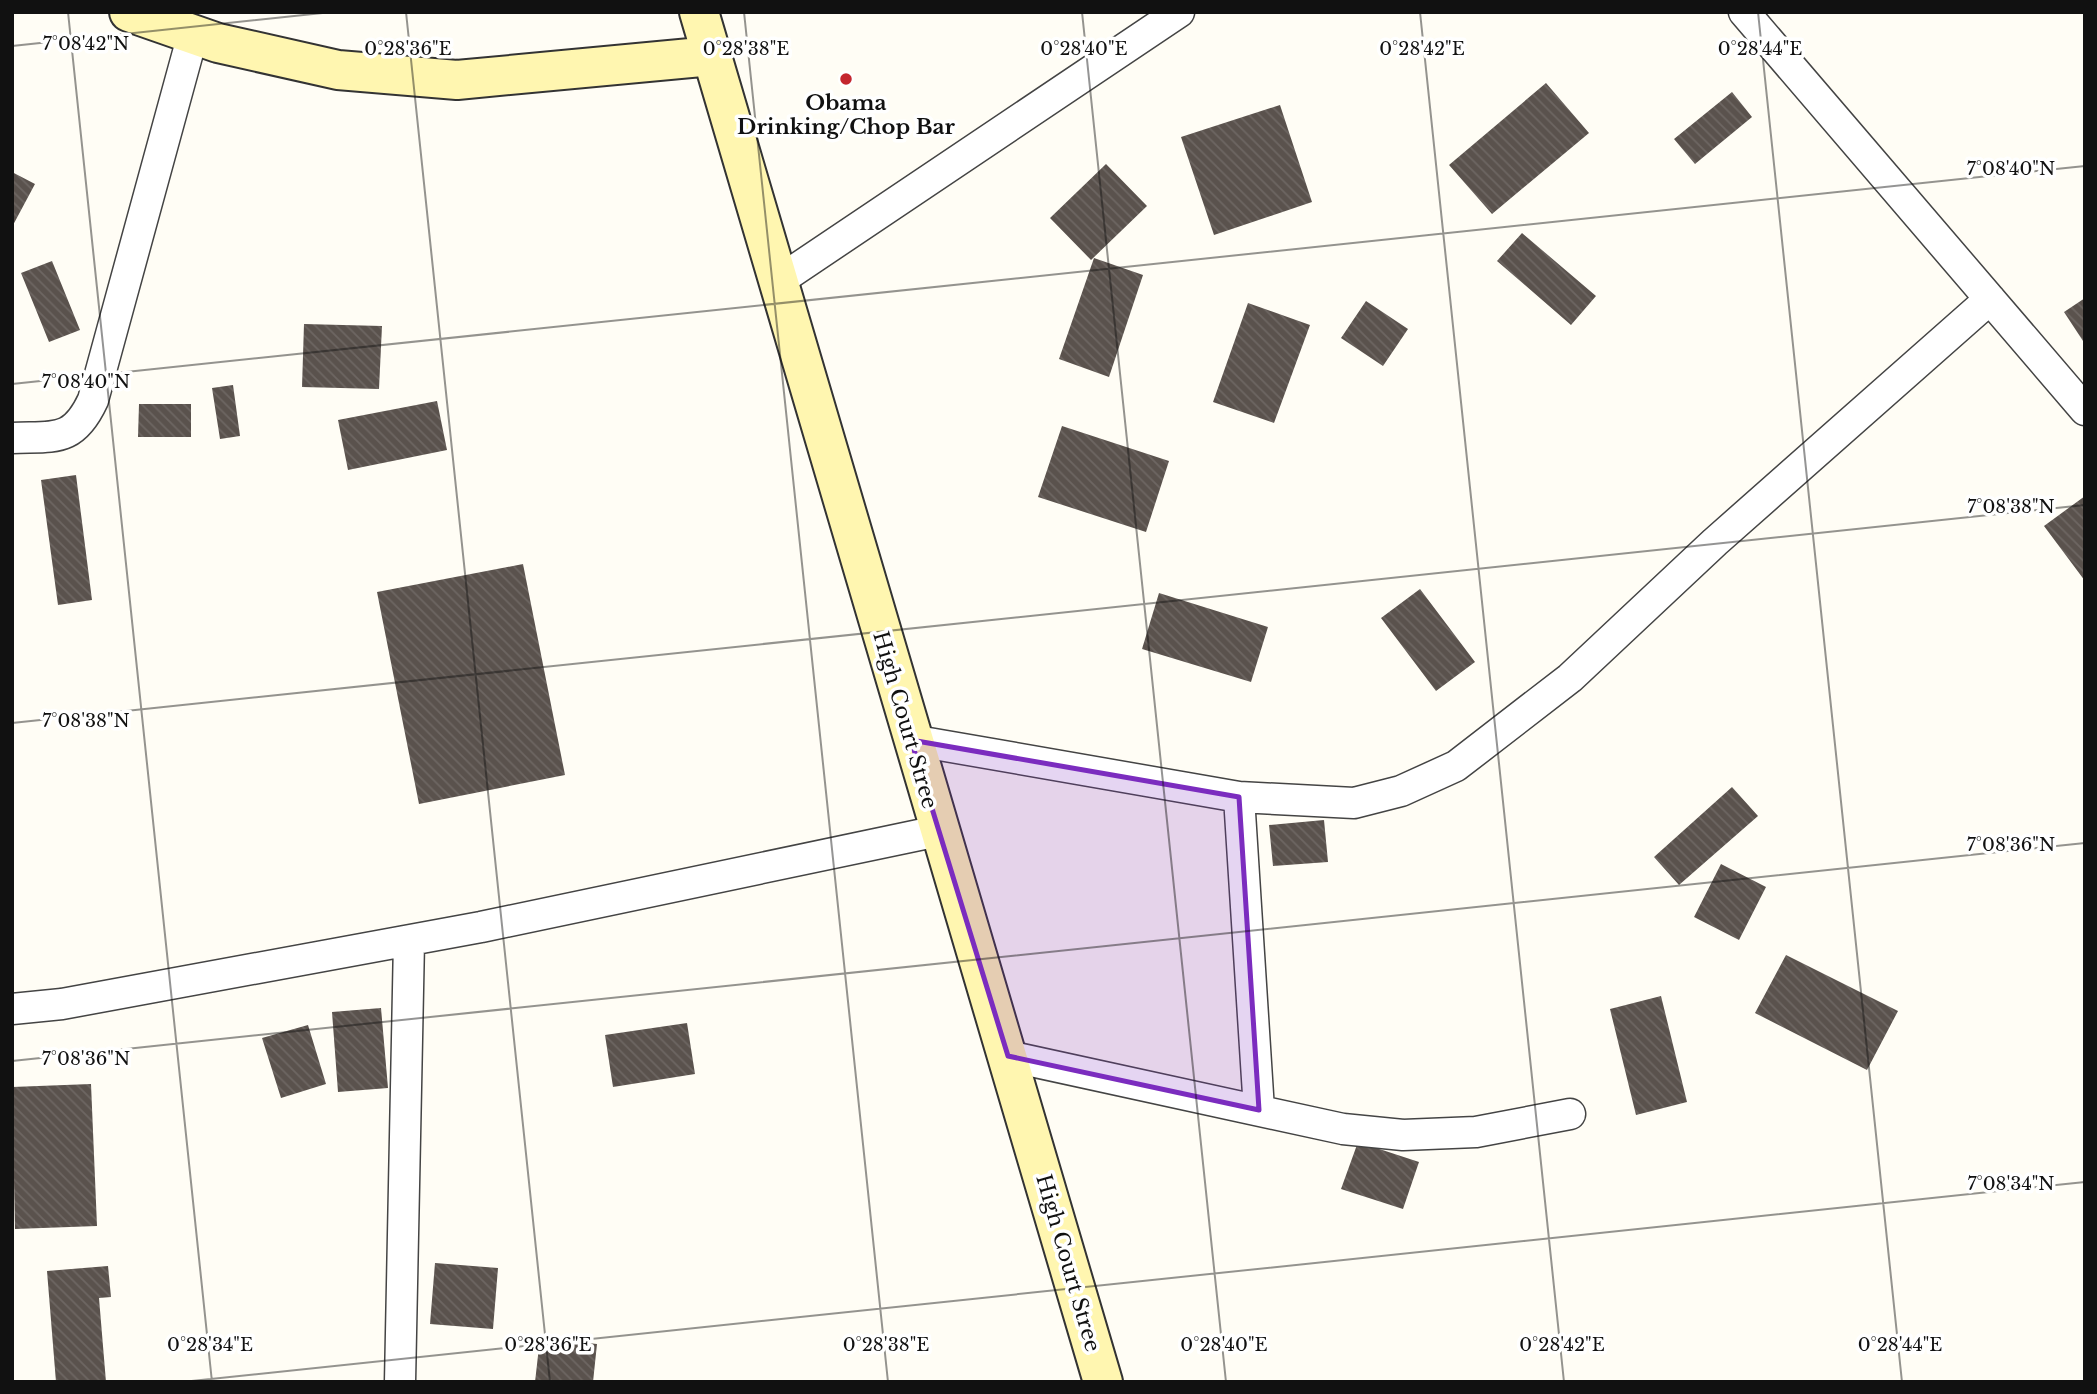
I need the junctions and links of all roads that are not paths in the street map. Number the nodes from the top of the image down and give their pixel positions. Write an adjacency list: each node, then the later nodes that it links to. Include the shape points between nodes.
1 (129, 12): 5 (street)
2 (699, 12): 6 (street, High Court Stree)
3 (1179, 12): 7 (street)
4 (1744, 12): 8 (street)
5 (193, 34): 6 (street, via 338,69 457,79); 10 (street, via 93,400 82,424 60,436)
6 (712, 56): 7 (street, High Court Stree)
7 (778, 282): 11 (street, High Court Stree)
8 (1990, 299): 9 (street); 12 (street, via 1715,542 1570,678 1456,766 1401,791 1354,803)
9 (2085, 410)
10 (12, 438)
11 (911, 740): 12 (street); 13 (street, High Court Stree)
12 (1239, 797): 17 (street)
13 (938, 831): 14 (street); 16 (street, High Court Stree)
14 (409, 940): 15 (street, via 62,1004); 19 (street)
15 (12, 1009)
16 (1008, 1056): 17 (street); 20 (street, High Court Stree)
17 (1259, 1110): 18 (street, via 1343,1129 1403,1135 1476,1132)
18 (1570, 1114)
19 (400, 1382)
20 (1103, 1382)

